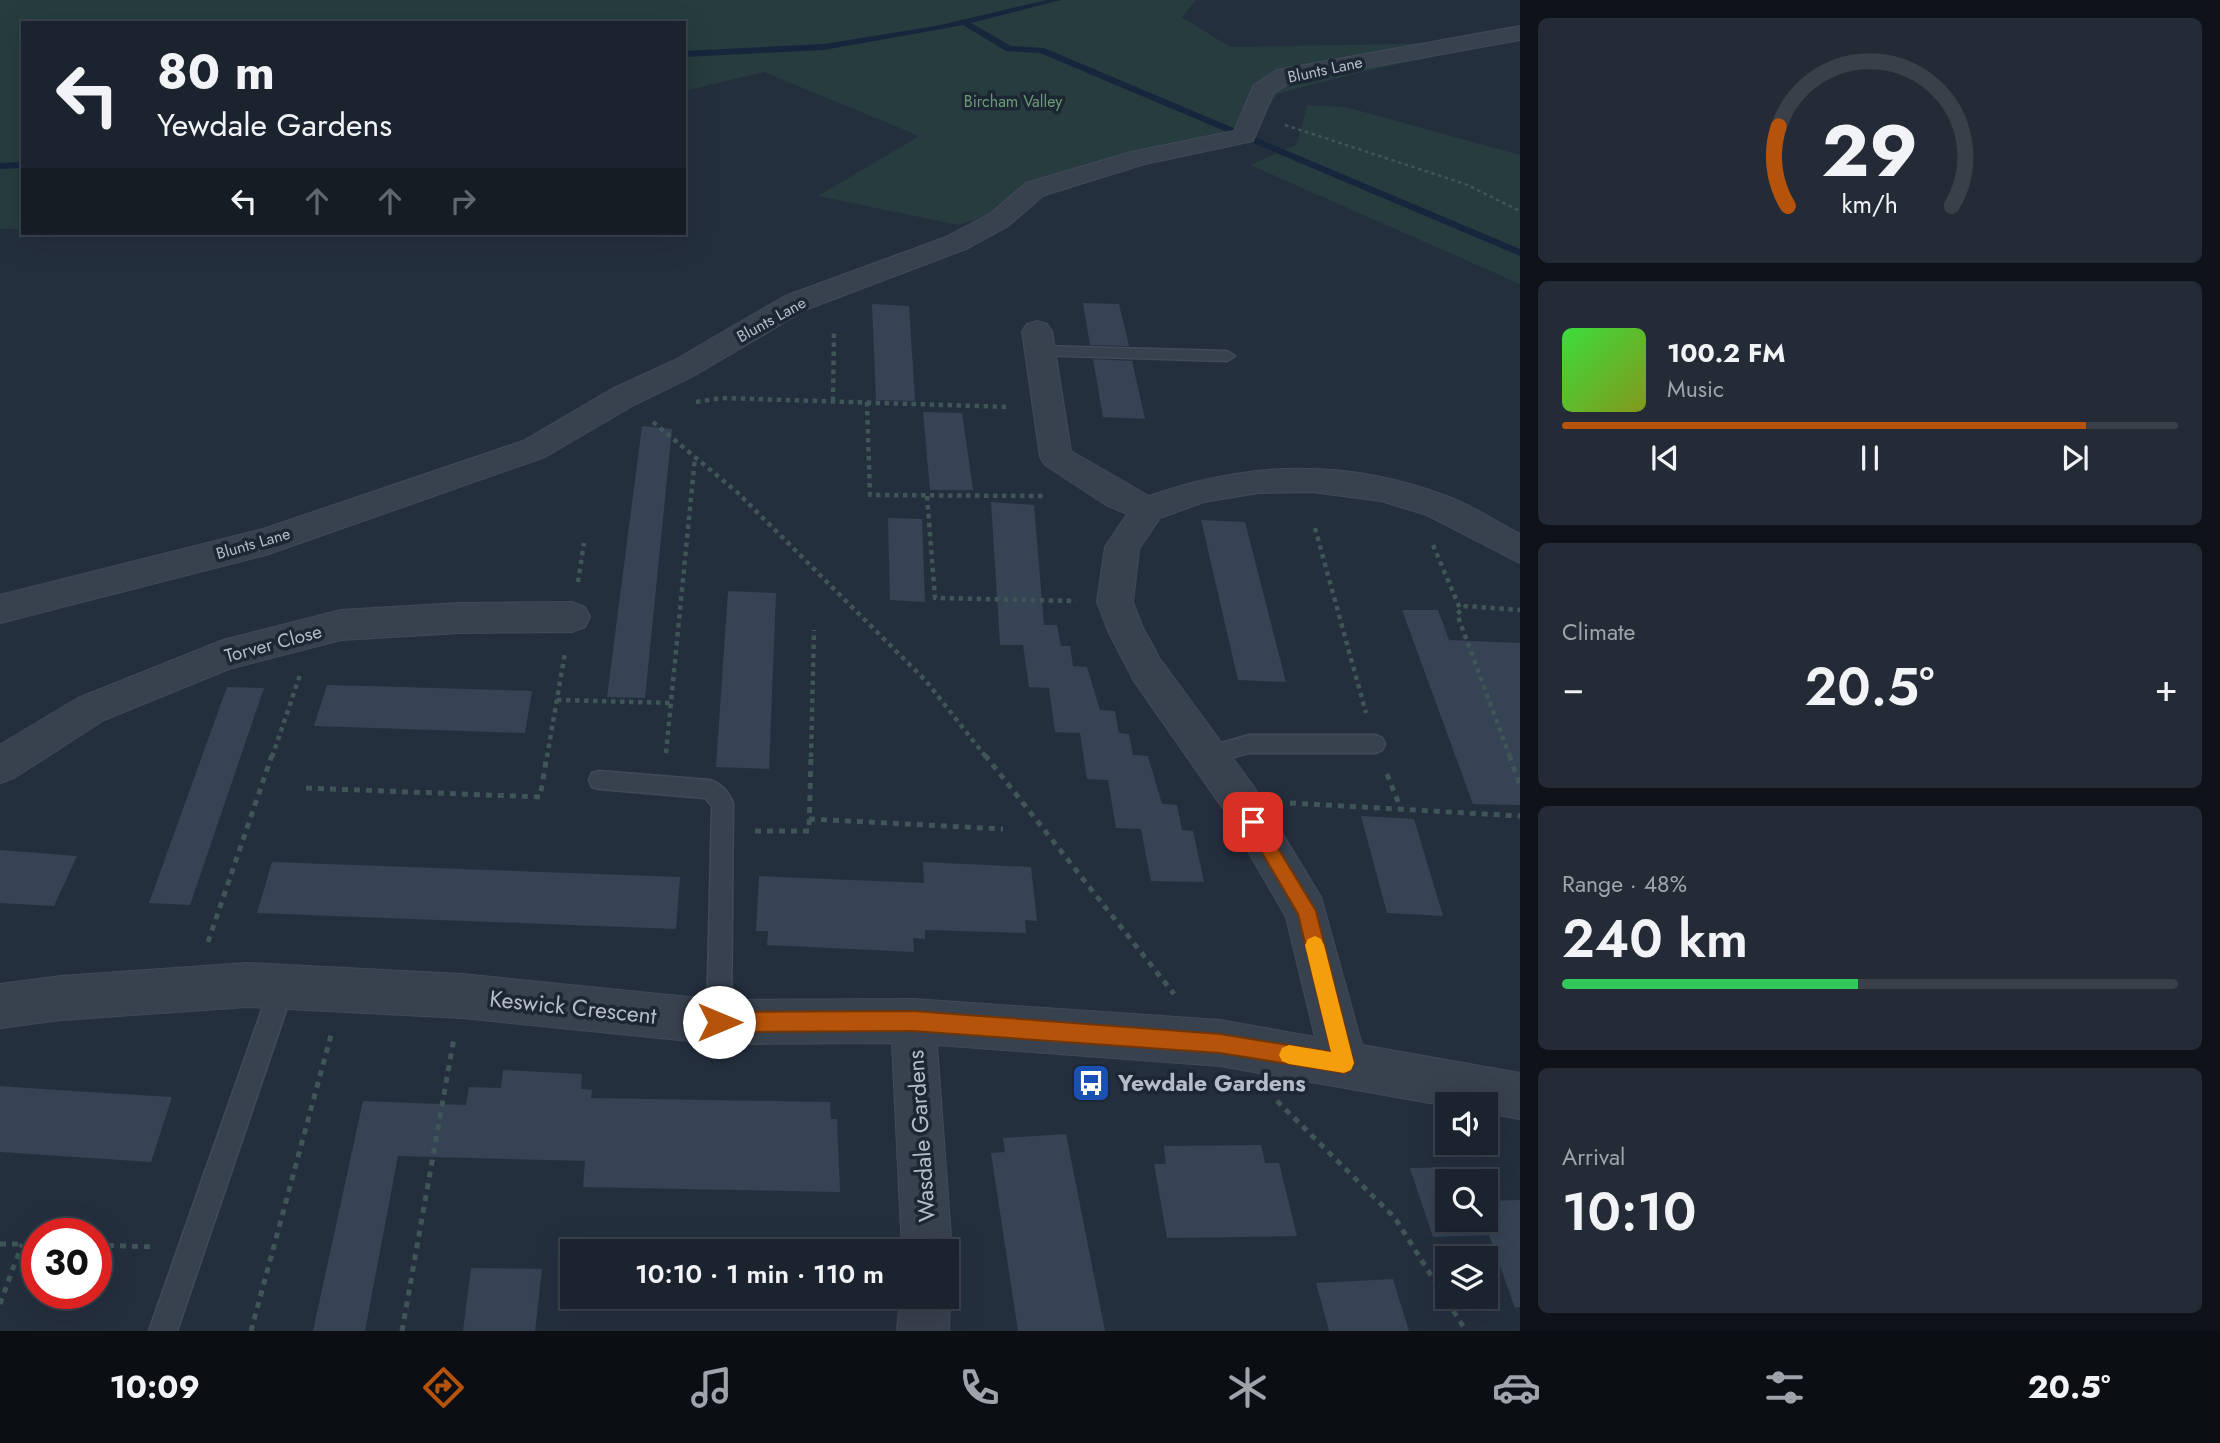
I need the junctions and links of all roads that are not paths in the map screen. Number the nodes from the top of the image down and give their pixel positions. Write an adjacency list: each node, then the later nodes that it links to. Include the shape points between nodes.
1 (1520, 33): 6 (street, Blunts Lane, via 1285,75 1262,90 1244,136 1140,157 1035,189 999,220 956,243 796,303 534,449 266,542)
2 (1038, 341): 3 (lane); 4 (street, via 1056,457)
3 (1227, 356)
4 (1133, 503): 5 (street, via 1258,481 1312,480 1381,489 1438,506); 9 (street, via 1115,601 1147,670)
5 (1520, 550)
6 (0, 609)
7 (572, 617): 10 (street, Torver Close, via 341,625 223,655 91,709)
8 (1375, 744): 9 (lane, via 1249,744)
9 (1207, 755): 16 (street, via 1240,800 1306,911)
10 (0, 766)
11 (600, 780): 15 (lane, via 709,789 723,803)
12 (282, 987): 13 (street, Keswick Crescent, via 247,985); 15 (street, Keswick Crescent, via 462,996); 20 (lane)
13 (0, 1006)
14 (913, 1021): 15 (street, Keswick Crescent); 16 (street, Keswick Crescent, via 1220,1043); 18 (street, Wasdale Gardens)
15 (719, 1022)
16 (1344, 1063): 17 (street, Keswick Crescent)
17 (1520, 1096)
18 (926, 1239)
19 (924, 1309): 21 (street)
20 (163, 1331)
21 (923, 1331)

